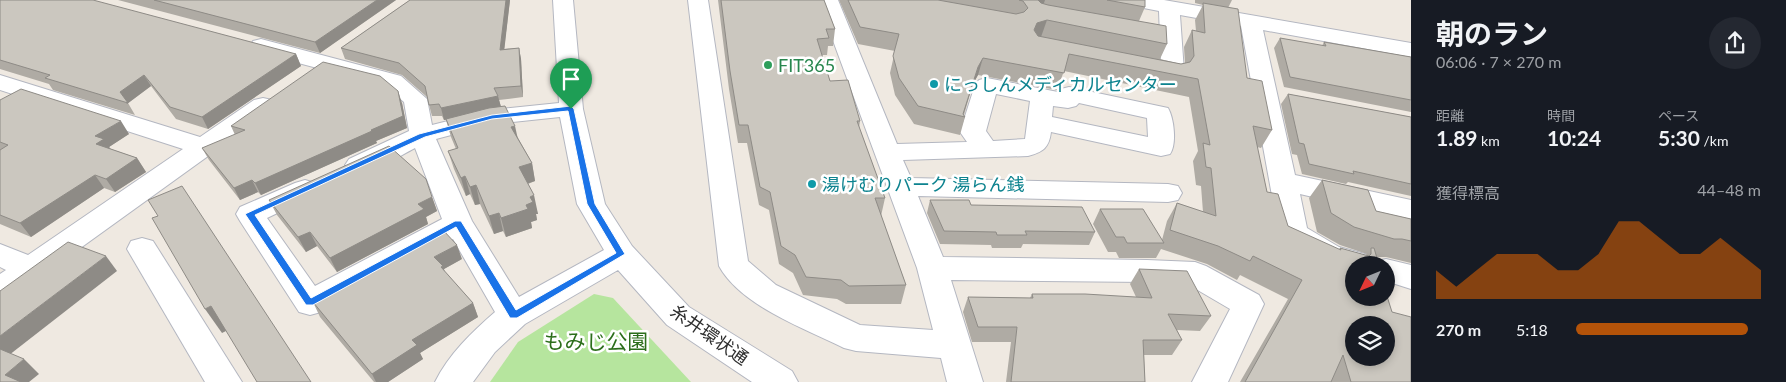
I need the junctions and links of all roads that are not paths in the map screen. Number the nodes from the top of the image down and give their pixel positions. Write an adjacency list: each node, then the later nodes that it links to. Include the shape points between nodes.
1 (564, 0): 14 (street, 糸井環状通)
2 (698, 0): 35 (street, via 734,266 766,294 856,338)
3 (828, 0): 19 (street)
4 (1130, 0): 5 (street)
5 (1157, 4): 6 (street); 11 (street, via 1173,72)
6 (1252, 22): 9 (street); 20 (street, via 1275,94)
7 (239, 40): 10 (street)
8 (348, 46): 10 (street)
9 (1411, 50)
10 (324, 62): 16 (street, via 393,81 414,99); 17 (street)
11 (1126, 63)
12 (0, 82): 17 (street)
13 (1042, 97): 15 (street); 15 (street, via 1068,101 1069,94 1159,113 1161,148); 18 (street, via 987,85 973,132)
14 (571, 109): 16 (street, via 492,117); 26 (street, 糸井環状通, via 591,204)
15 (1039, 122): 18 (street, via 1037,143 1028,148)
16 (422, 135): 24 (street); 24 (street, via 250,214 310,303)
17 (203, 147): 29 (street)
18 (986, 150): 19 (street)
19 (887, 152): 21 (street)
20 (1284, 181): 23 (street); 28 (street, via 1294,234 1330,256)
21 (901, 187): 22 (street); 30 (street)
22 (1168, 194)
23 (1411, 210)
24 (458, 223): 34 (street)
25 (142, 249): 36 (street)
26 (621, 254): 34 (street); 38 (street, 糸井環状通, via 678,316)
27 (0, 255): 29 (street)
28 (1345, 260)
29 (31, 268): 33 (street)
30 (932, 268): 35 (street); 40 (street, via 1195,274 1248,304)
31 (1395, 273): 32 (street)
32 (1411, 277)
33 (0, 290)
34 (514, 315): 37 (street, via 483,342)
35 (955, 345): 39 (street)
36 (224, 382)
37 (453, 382)
38 (780, 382)
39 (965, 382)
40 (1210, 382)

